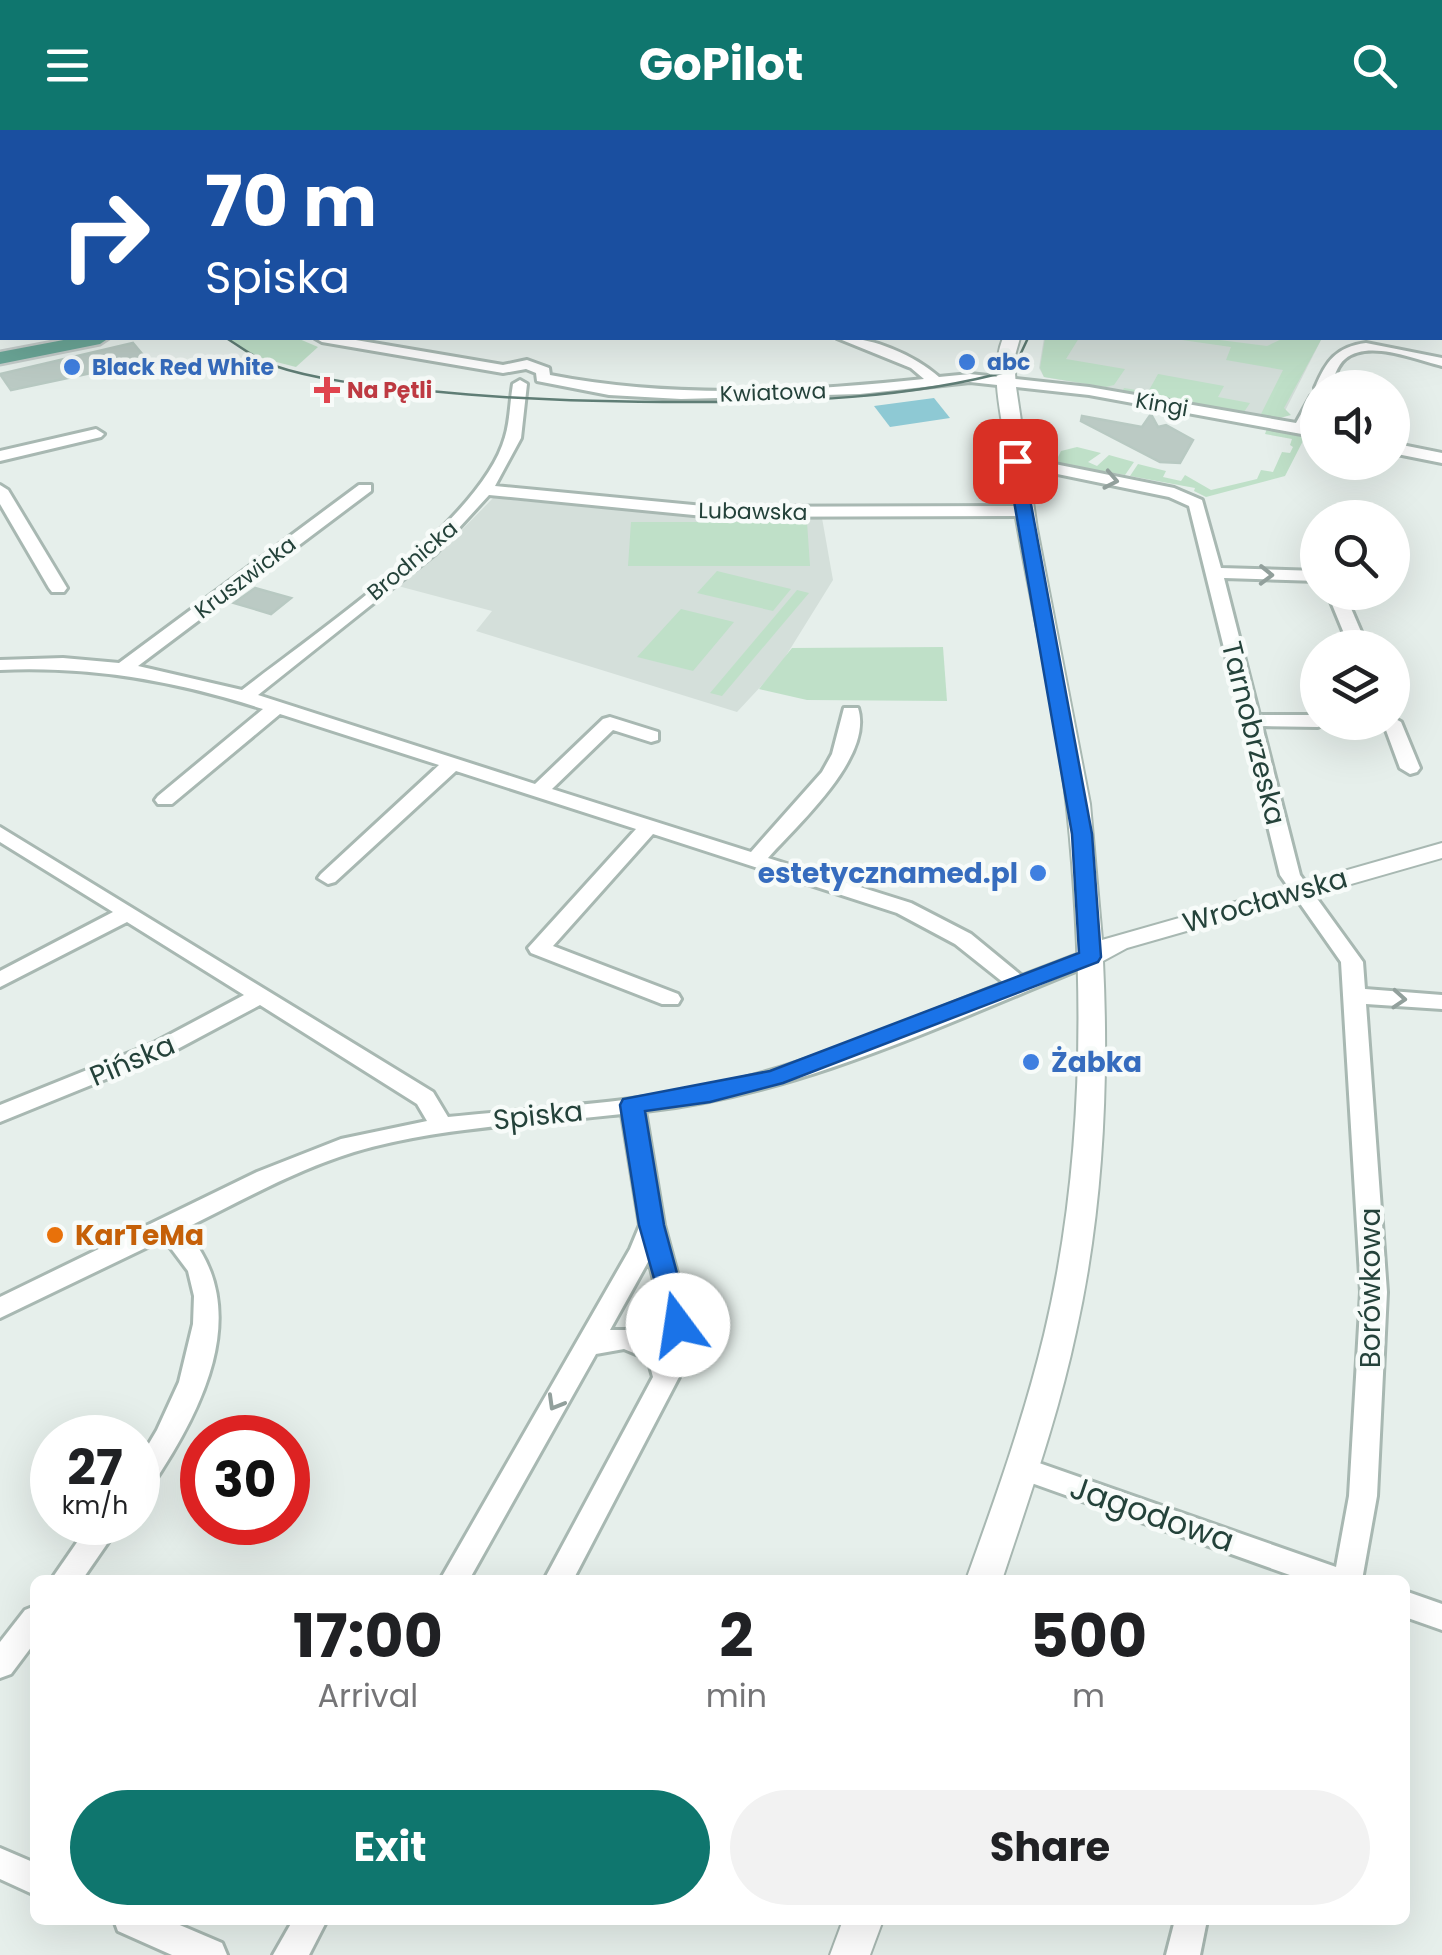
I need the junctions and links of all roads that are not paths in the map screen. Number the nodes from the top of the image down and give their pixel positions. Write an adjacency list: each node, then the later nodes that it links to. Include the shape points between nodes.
1 (90, 340): 6 (main road)
2 (334, 340): 8 (street)
3 (850, 340): 11 (street, via 916,364)
4 (1010, 340): 12 (street, via 1003,361)
5 (1394, 345): 7 (street); 9 (street, via 1346,352)
6 (0, 358)
7 (1442, 362)
8 (504, 369): 10 (street, Kwiatowa, via 534,366 544,371); 13 (street, via 501,378)
9 (1334, 370)
10 (542, 378): 11 (street, Kwiatowa, via 664,395 860,390); 13 (street)
11 (933, 380): 12 (street, Kwiatowa)
12 (1006, 381): 14 (street, Kingi); 19 (street)
13 (520, 384): 22 (street, Brodnicka, via 514,438)
14 (1300, 428)
15 (96, 434): 17 (street)
16 (1410, 452): 18 (street)
17 (0, 456)
18 (1442, 458)
19 (1015, 461): 23 (street); 24 (street, Tarnobrzeska, one-way to 24, via 1190,498 1202,516)
20 (365, 488): 28 (street, Kruszwicka)
21 (0, 490): 26 (street)
22 (485, 490): 23 (street, Lubawska, via 714,512); 29 (street, Brodnicka, via 428,550)
23 (1022, 511): 47 (street, via 1082,834)
24 (1215, 574): 25 (street, one-way to 25); 32 (street, Tarnobrzeska)
25 (1300, 576)
26 (58, 588)
27 (0, 665): 28 (street)
28 (126, 666): 29 (street)
29 (245, 696): 30 (street)
30 (277, 707): 36 (street); 39 (street)
31 (851, 712): 43 (street, via 849,742 834,768)
32 (1251, 720): 33 (street); 45 (street, Tarnobrzeska)
33 (1300, 721)
34 (651, 736): 38 (street, via 610,724)
35 (1398, 740): 37 (street)
36 (452, 762): 38 (street); 44 (street)
37 (1410, 768)
38 (540, 790): 40 (street)
39 (165, 800)
40 (650, 826): 43 (street); 52 (street, via 539,948)
41 (0, 834): 46 (street)
42 (1442, 850): 45 (street, Wrocławska)
43 (756, 860): 49 (street, via 924,916 964,938)
44 (328, 878)
45 (1297, 891): 47 (street, Wrocławska, via 1118,942); 51 (street, Borówkowa, via 1347,952)
46 (128, 912): 48 (street); 50 (street)
47 (1090, 957): 49 (street, Spiska); 63 (street, via 1090,1094 1075,1254)
48 (0, 980)
49 (1020, 985): 54 (street, Spiska, via 775,1078)
50 (259, 996): 55 (street, Pińska, via 162,1048); 56 (street, via 425,1098)
51 (1356, 996): 53 (street, one-way to 53); 71 (street, Borówkowa, via 1374,1292 1362,1496)
52 (670, 1000)
53 (1442, 1002)
54 (632, 1105): 56 (street, Spiska); 57 (street)
55 (0, 1114)
56 (442, 1126): 58 (street, Spiska, via 308,1160)
57 (652, 1225): 60 (street); 61 (street, via 678,1325)
58 (168, 1227): 59 (street, Spiska); 62 (street, via 199,1266 206,1327 194,1374)
59 (0, 1308)
60 (586, 1347): 61 (street, via 635,1339 659,1353); 67 (street, one-way to 67)
61 (666, 1378): 68 (street)
62 (160, 1445)
63 (1022, 1468): 65 (street, Jagodowa); 69 (street)
64 (91, 1545): 66 (street)
65 (1274, 1569): 70 (street, Jagodowa)
66 (69, 1575)
67 (457, 1575)
68 (561, 1575)
69 (986, 1575)
70 (1309, 1575)
71 (1349, 1575)
72 (1410, 1606): 73 (street)
73 (1442, 1618)
74 (30, 1625): 75 (street)
75 (0, 1664)
76 (0, 1864): 77 (street)
77 (30, 1877)
78 (135, 1925): 82 (street)
79 (308, 1925): 84 (street)
80 (861, 1925): 85 (street)
81 (1190, 1925): 86 (street)
82 (154, 1944): 83 (street)
83 (210, 1955)
84 (290, 1955)
85 (850, 1955)
86 (1183, 1955)

